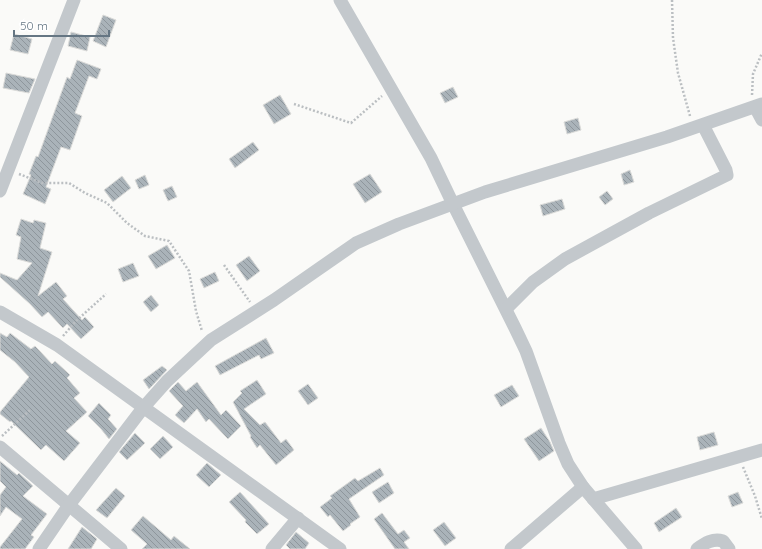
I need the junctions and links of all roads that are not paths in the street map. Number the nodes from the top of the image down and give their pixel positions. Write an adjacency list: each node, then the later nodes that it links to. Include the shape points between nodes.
1 (74, 0): 6 (street)
2 (340, 0): 7 (street, via 431,158)
3 (758, 106): 4 (street); 5 (street)
4 (762, 120)
5 (698, 127): 7 (street); 8 (street, via 727,175 648,213 565,260 533,282)
6 (0, 190)
7 (453, 204): 8 (street); 10 (street, via 399,224 356,244 211,340 167,381)
8 (506, 309): 13 (street, via 526,351 568,464)
9 (0, 312): 10 (street, via 57,345)
10 (143, 408): 15 (street); 16 (street)
11 (0, 447): 15 (street)
12 (762, 450): 14 (street)
13 (583, 487): 14 (street); 21 (street)
14 (593, 499): 22 (street)
15 (69, 505): 17 (street); 18 (street)
16 (298, 518): 19 (street); 20 (street)
17 (38, 549)
18 (121, 549)
19 (272, 549)
20 (340, 549)
21 (511, 549)
22 (636, 549)
23 (697, 549): 24 (street, via 704,544 723,540)
24 (729, 549)

